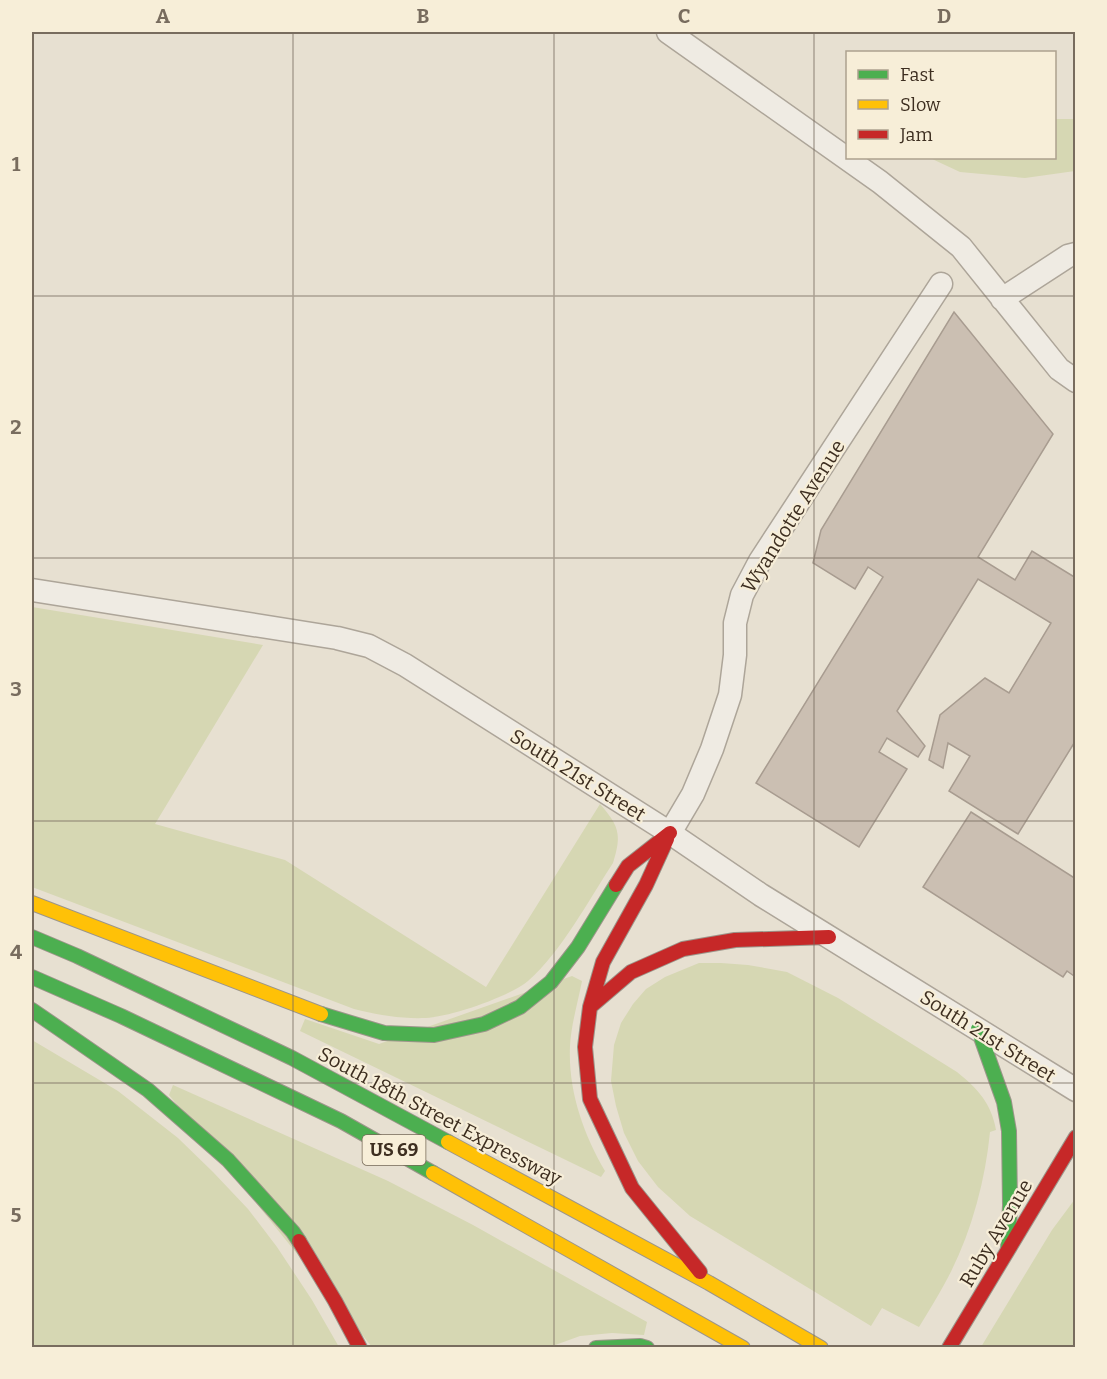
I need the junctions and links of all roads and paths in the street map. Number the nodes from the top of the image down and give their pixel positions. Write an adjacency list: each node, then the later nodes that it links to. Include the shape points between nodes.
1 (668, 32): 2 (street)
2 (846, 158)
3 (847, 159): 6 (street, via 961,247)
4 (1076, 254): 6 (street)
5 (941, 284): 9 (street, Wyandotte Avenue, via 760,561 742,595 735,623 730,694 693,794)
6 (1002, 298): 7 (street, via 1059,369)
7 (1076, 381)
8 (32, 590): 9 (street, South 21st Street, via 369,646)
9 (670, 833): 10 (main road, via 628,866 578,947 551,982 520,1007 484,1024 434,1035 384,1033 331,1018); 12 (street, South 21st Street); 14 (main road, via 603,962)
10 (32, 903)
11 (32, 937): 20 (main road, South 18th Street Expressway / US 69, via 292,1058)
12 (829, 937): 14 (main road, via 735,940 683,949 631,972); 16 (street, South 21st Street)
13 (32, 977): 24 (main road, US 69, via 341,1121)
14 (590, 1007): 20 (main road, via 585,1047 590,1099 632,1188)
15 (32, 1010): 21 (main road, via 148,1090 228,1160 293,1232)
16 (978, 1029): 17 (street, South 21st Street); 19 (main road, via 1004,1102 1009,1131)
17 (1076, 1090)
18 (1076, 1137): 19 (main road, Ruby Avenue)
19 (1008, 1252): 26 (main road, Ruby Avenue)
20 (709, 1283): 25 (main road, South 18th Street Expressway / US 69)
21 (360, 1347)
22 (596, 1347): 23 (main road)
23 (647, 1347)
24 (743, 1347)
25 (821, 1347)
26 (949, 1347)

